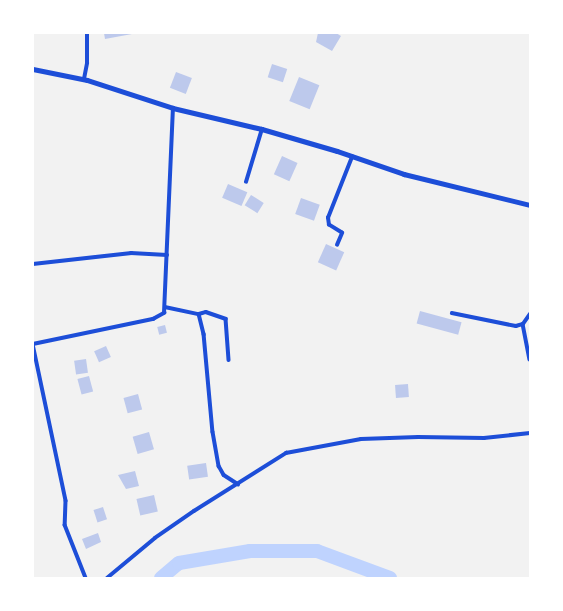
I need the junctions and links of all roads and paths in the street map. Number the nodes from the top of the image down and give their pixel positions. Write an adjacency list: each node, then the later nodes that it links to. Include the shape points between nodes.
1 (86, 33): 3 (street, via 87,63)
2 (33, 70): 3 (street)
3 (84, 79): 4 (street)
4 (173, 108): 5 (street); 10 (street)
5 (262, 129): 6 (street); 7 (street)
6 (352, 157): 8 (street, via 404,174); 9 (street, via 328,218 329,225 342,233)
7 (246, 182)
8 (530, 205)
9 (337, 245)
10 (167, 255): 11 (street, via 132,253); 12 (street)
11 (33, 264)
12 (165, 307): 14 (street); 17 (street, via 164,313 153,319)
13 (452, 312): 16 (street, via 516,326)
14 (199, 314): 19 (street, via 206,312 226,319); 21 (street, via 204,334 213,432 219,466 224,475)
15 (530, 314): 16 (street)
16 (523, 324): 18 (street)
17 (33, 344): 22 (street, via 66,501 65,525)
18 (530, 359)
19 (230, 360)
20 (530, 433): 21 (street, via 484,438 385,438 322,445 274,459)
21 (238, 484): 23 (street, via 155,538)
22 (86, 578)
23 (107, 578)

